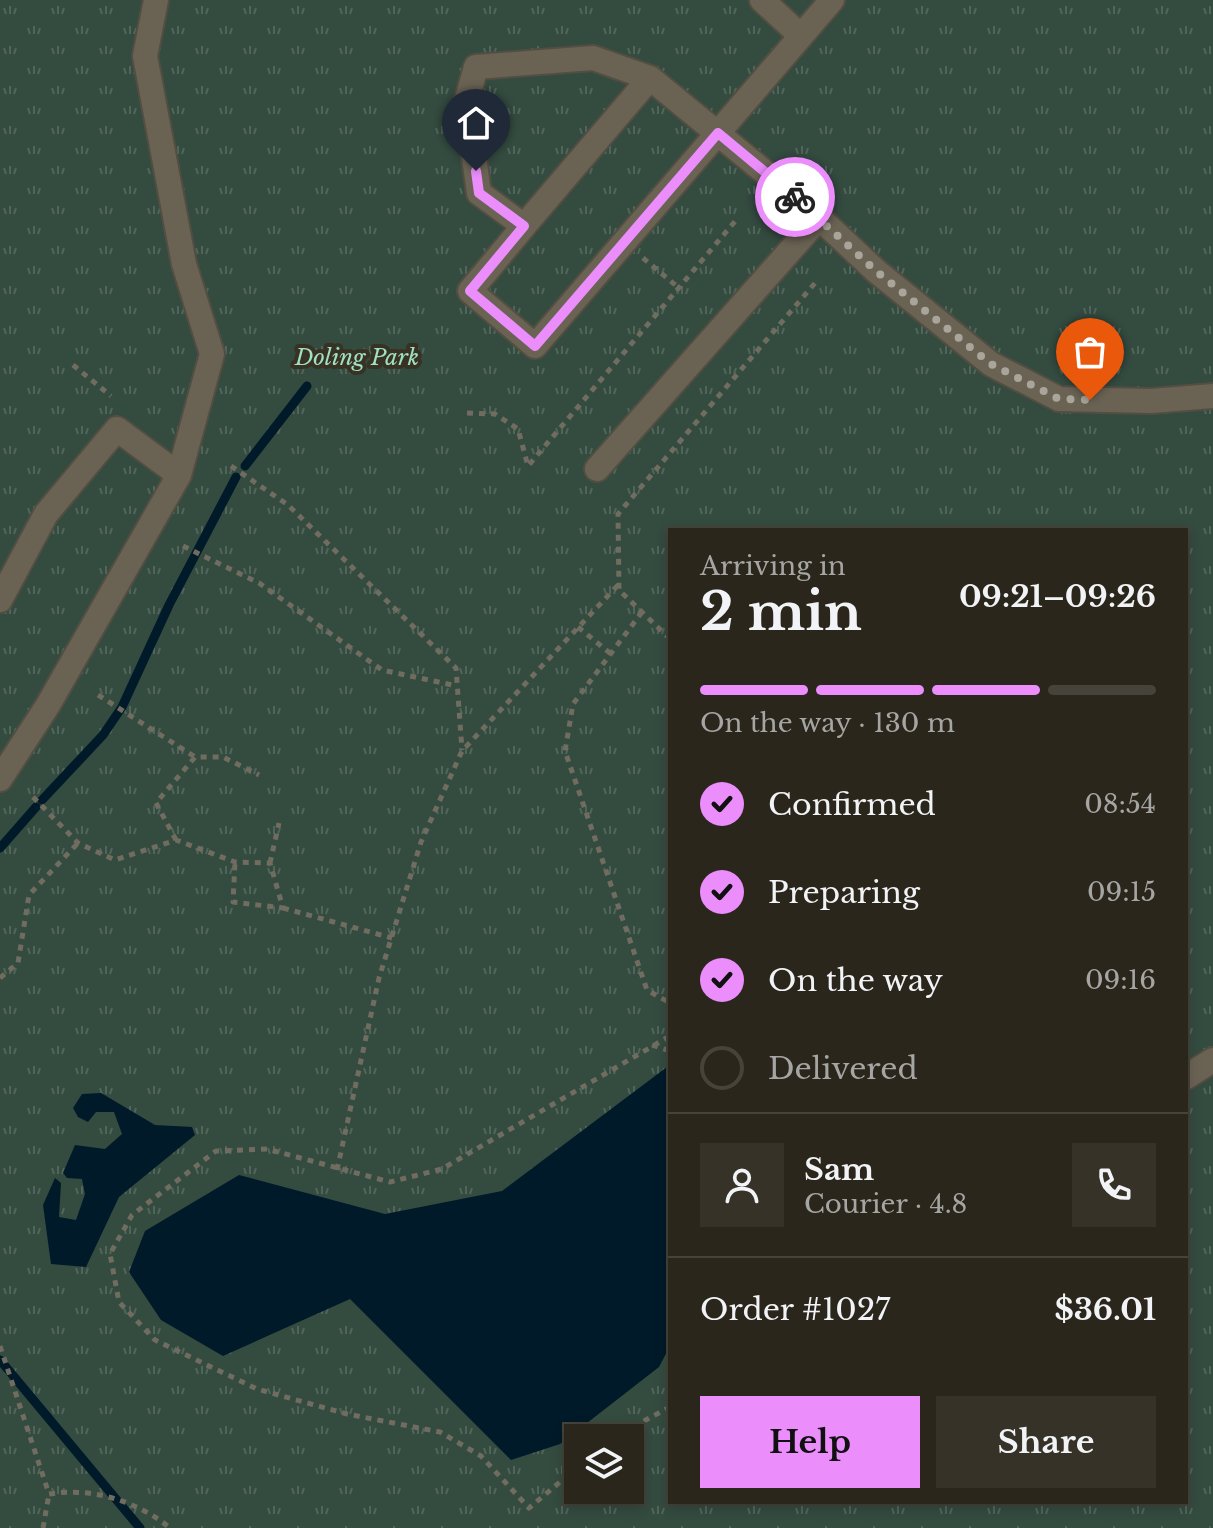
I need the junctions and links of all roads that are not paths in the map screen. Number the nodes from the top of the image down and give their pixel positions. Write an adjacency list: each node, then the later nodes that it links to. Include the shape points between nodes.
1 (156, 0): 13 (lane, via 145,56 184,264 212,354)
2 (762, 0): 4 (lane)
3 (832, 0): 4 (lane)
4 (801, 36): 7 (lane)
5 (650, 78): 6 (lane, via 593,58 476,67); 7 (lane); 10 (lane)
6 (467, 99)
7 (718, 133): 9 (lane); 10 (lane, via 535,346 470,291)
8 (473, 150): 10 (lane, via 479,193)
9 (819, 218): 11 (lane, via 991,364 1059,399); 12 (lane)
10 (524, 226)
11 (1213, 396)
12 (597, 469)
13 (179, 475): 14 (lane, via 117,429 46,514); 15 (lane)
14 (0, 600)
15 (0, 779)
16 (1213, 1060): 17 (lane)
17 (1188, 1076)

